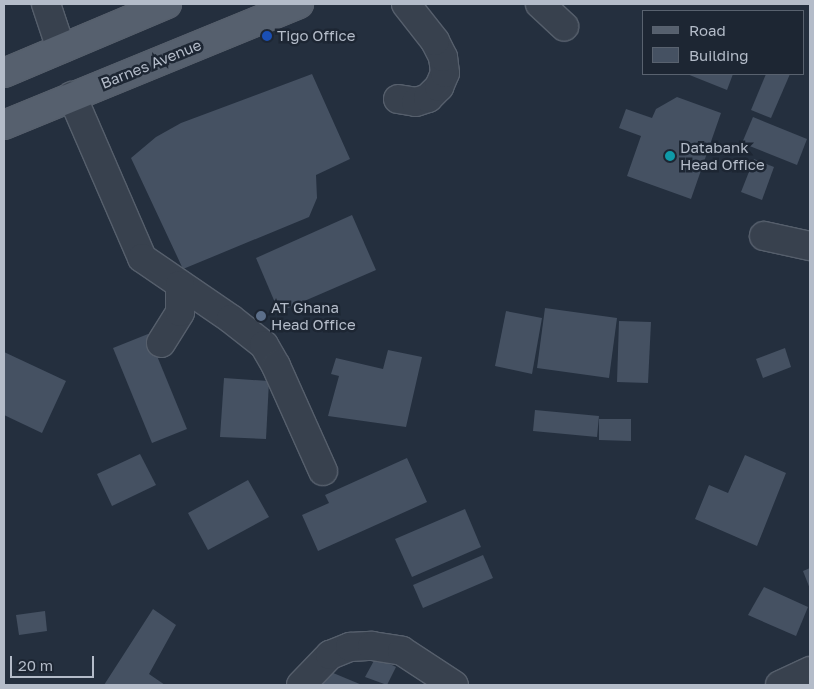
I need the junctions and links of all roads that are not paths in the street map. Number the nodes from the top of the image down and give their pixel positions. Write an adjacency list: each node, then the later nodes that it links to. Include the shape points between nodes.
1 (46, 4): 7 (street)
2 (167, 4): 7 (main road)
3 (299, 4): 9 (main road, Barnes Avenue)
4 (406, 4): 10 (street, via 435,41 443,57 444,73 439,87 428,98 416,102)
5 (540, 4): 6 (street)
6 (564, 26)
7 (61, 49): 8 (main road)
8 (4, 73)
9 (72, 96): 11 (main road, Barnes Avenue); 14 (street, via 136,248 151,266)
10 (398, 99)
11 (4, 125)
12 (764, 236): 13 (street)
13 (810, 246)
14 (180, 285): 15 (street, via 180,312); 16 (street, via 231,319 267,350)
15 (161, 343)
16 (323, 471)
17 (810, 671): 20 (street)
18 (301, 685): 19 (street, via 330,655 350,647 372,646 402,651)
19 (454, 685)
20 (780, 685)

